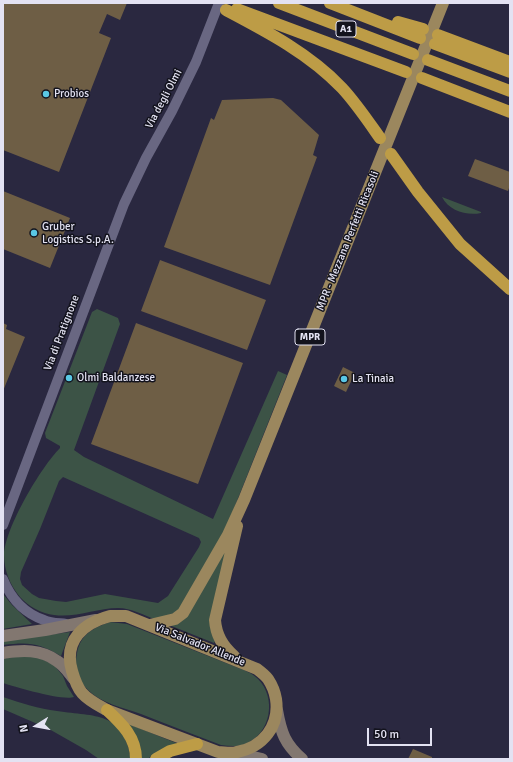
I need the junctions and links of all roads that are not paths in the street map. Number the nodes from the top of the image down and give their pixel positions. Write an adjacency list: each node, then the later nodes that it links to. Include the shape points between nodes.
1 (279, 3): 6 (highway, A1)
2 (443, 3): 18 (main road, MPR - Mezzana Perfetti Ricasoli / MPR)
3 (333, 4): 5 (highway)
4 (224, 6): 9 (highway); 14 (highway, via 317,66 341,87); 16 (street, Via degli Olmi, via 213,19 196,62)
5 (422, 34)
6 (413, 54)
7 (428, 60): 12 (highway)
8 (510, 62): 10 (highway, via 437,39)
9 (406, 72)
10 (510, 72)
11 (422, 78): 13 (highway)
12 (510, 91)
13 (510, 112)
14 (380, 138)
15 (391, 154): 17 (highway, via 460,244)
16 (124, 204): 19 (street, Via di Pratignone)
17 (510, 289)
18 (244, 500): 24 (main road, MPR - Mezzana Perfetti Ricasoli / MPR, via 228,534 183,613 175,619); 27 (main road, MPR - Mezzana Perfetti Ricasoli / MPR, via 214,620 221,642)
19 (3, 525)
20 (3, 579): 21 (street)
21 (5, 587): 23 (street, via 17,603 33,615 45,621)
22 (97, 619): 23 (main road, Via Salvador Allende); 24 (main road, Via Salvador Allende, via 126,616); 28 (main road, Via Salvador Allende, via 83,628 70,650)
23 (72, 625): 25 (main road, Via Salvador Allende)
24 (150, 625): 27 (main road, Via Salvador Allende)
25 (3, 636)
26 (3, 653): 28 (main road, Via Salvador Allende, via 18,650 39,652 58,661)
27 (240, 661): 30 (main road, Via Salvador Allende, via 257,668 269,680 275,694)
28 (74, 680): 29 (main road, Via Salvador Allende, via 82,692)
29 (107, 710): 31 (main road, Via Salvador Allende); 33 (highway, via 124,726 132,740)
30 (277, 710): 32 (main road, Via Salvador Allende, via 266,737 255,746); 36 (main road, Via Salvador Allende, via 285,741)
31 (197, 744): 32 (main road, Via Salvador Allende, via 218,752); 34 (highway, via 170,751)
32 (236, 753): 35 (main road, Via Salvador Allende)
33 (136, 759)
34 (156, 759)
35 (262, 759)
36 (302, 759)

